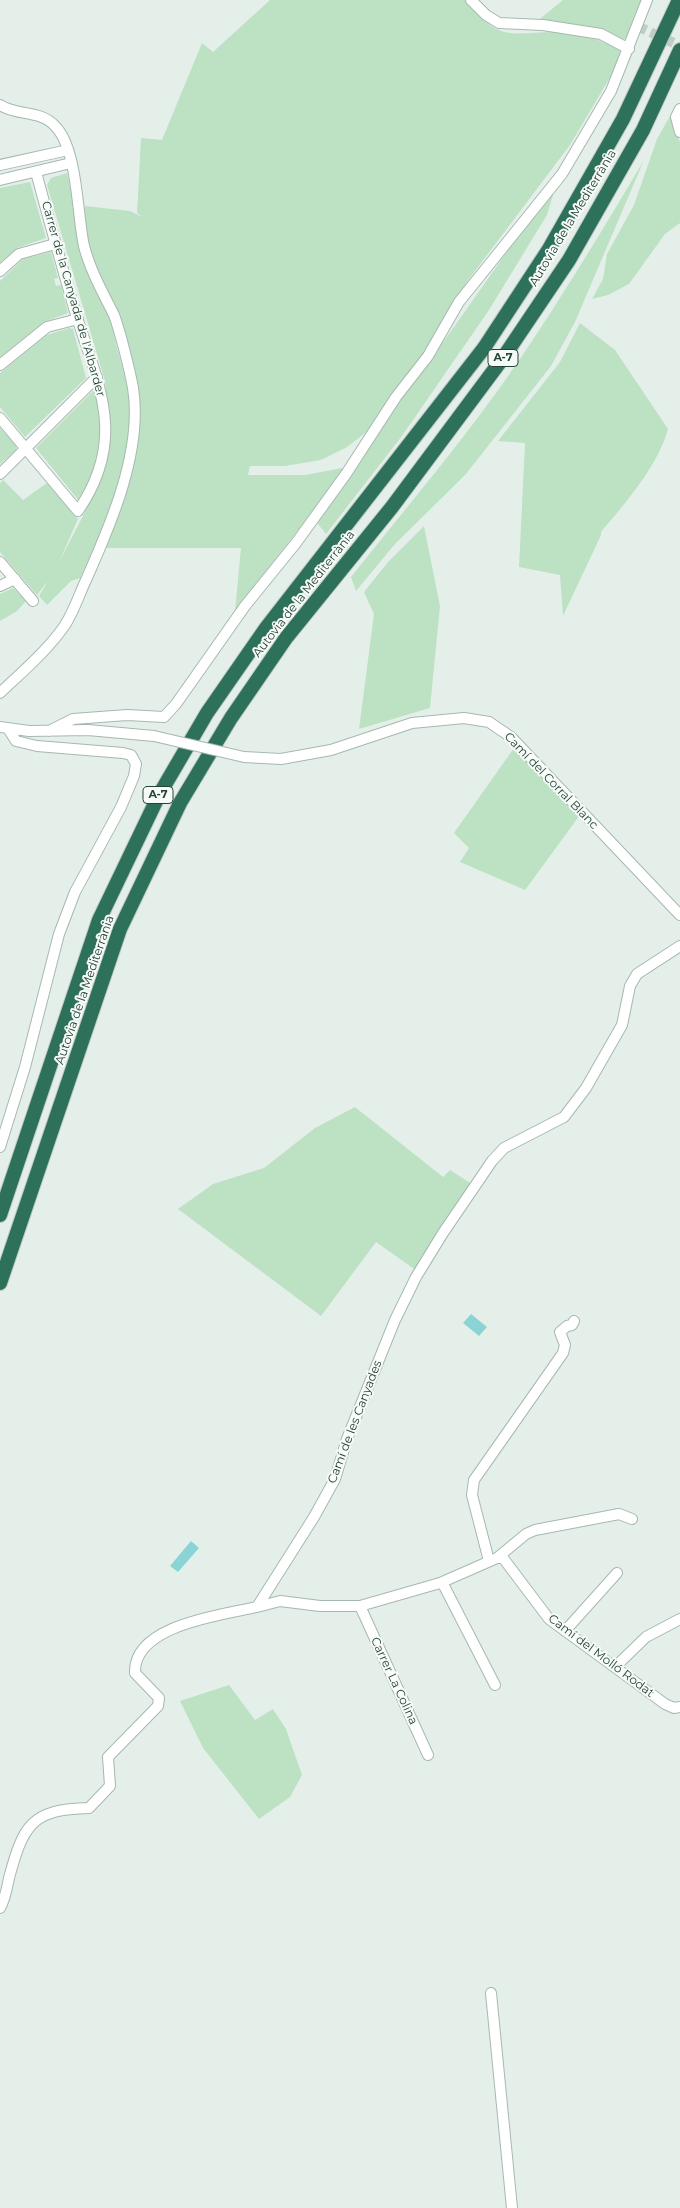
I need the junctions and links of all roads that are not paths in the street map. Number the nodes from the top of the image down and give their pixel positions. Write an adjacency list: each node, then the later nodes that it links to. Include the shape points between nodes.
1 (471, 0): 4 (street, via 499,23 543,25 601,34)
2 (647, 0): 4 (street)
3 (679, 0): 32 (highway, Autovia de la Mediterrània / A-7, via 623,119 544,257 484,348 266,628 207,713 159,795 99,920)
4 (629, 49): 28 (street, via 608,98 562,174 459,302 428,356 396,397 346,474 296,543 244,606 176,704 164,717 73,718)
5 (680, 50): 33 (highway, Autovia de la Mediterrània / A-7, via 643,130 558,276 503,358 392,507 286,638 231,718 180,803 120,929)
6 (0, 105): 9 (street, via 49,120)
7 (680, 109): 8 (street, via 676,117)
8 (680, 132)
9 (68, 150): 10 (street); 11 (street)
10 (71, 163): 12 (street); 26 (street, via 84,246 114,317 133,387 136,418 126,471 114,509 100,549 66,622 50,643)
11 (0, 165)
12 (36, 172): 13 (street); 14 (street, Carrer de la Canyada de l'Albarder)
13 (0, 180)
14 (56, 244): 15 (street, via 19,254); 16 (street, Carrer de la Canyada de l'Albarder)
15 (0, 271)
16 (78, 319): 17 (street, via 47,327); 18 (street, Carrer de la Canyada de l'Albarder)
17 (0, 365)
18 (97, 377): 20 (street); 20 (street, Carrer de la Canyada de l'Albarder, via 102,394 104,442 98,475 78,511)
19 (0, 418): 20 (street)
20 (26, 448): 21 (street)
21 (0, 474)
22 (0, 562): 23 (street)
23 (15, 580): 24 (street); 25 (street)
24 (0, 586)
25 (33, 601)
26 (0, 693)
27 (4, 728): 28 (street, Camí del Corral Blanc); 31 (street, via 16,741 46,747 123,753 131,755 136,764 121,806 74,892)
28 (49, 731): 29 (street, Camí del Corral Blanc, bridge, via 154,736 244,757 281,759 330,750 412,722 464,718 489,722 511,738)
29 (680, 915)
30 (680, 946): 40 (street, Camí de les Canyades, via 636,974 630,986 622,1025 586,1088 564,1117 504,1148 444,1233 416,1277 395,1320 347,1439 335,1479)
31 (0, 1147)
32 (0, 1215)
33 (0, 1283)
34 (574, 1321): 36 (street, via 572,1326 560,1332 565,1345 563,1353 474,1480 472,1495)
35 (632, 1519): 36 (street, via 619,1514 535,1530)
36 (493, 1560): 38 (street); 42 (street, Camí del Molló Rodat, via 503,1558 510,1564 542,1612)
37 (617, 1573): 42 (street)
38 (442, 1582): 39 (street); 44 (street)
39 (360, 1606): 40 (street, via 280,1601); 46 (street, Carrer La Colina)
40 (257, 1607): 47 (street, via 174,1628 146,1646 135,1666 135,1673 159,1698 158,1706 108,1757 110,1786 89,1808 68,1808 47,1814 26,1829)
41 (680, 1619): 43 (street, via 646,1637)
42 (565, 1631): 43 (street, Camí del Molló Rodat)
43 (615, 1667): 45 (street, Camí del Molló Rodat, via 665,1704)
44 (495, 1685)
45 (680, 1707)
46 (428, 1755)
47 (0, 1908)
48 (490, 1993): 49 (street)
49 (512, 2208)

